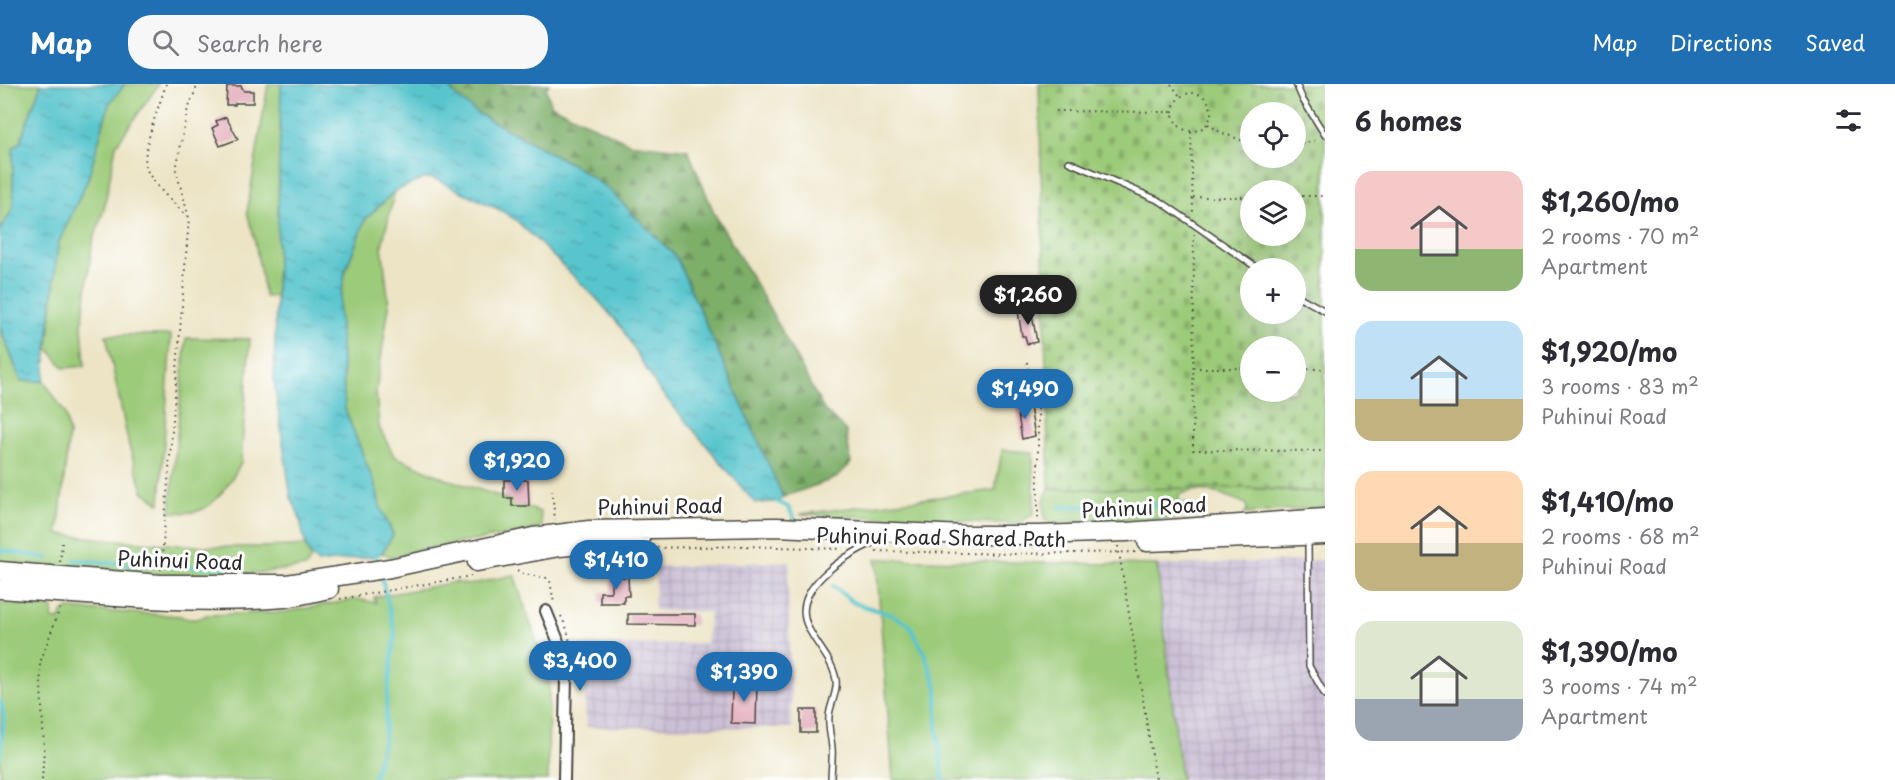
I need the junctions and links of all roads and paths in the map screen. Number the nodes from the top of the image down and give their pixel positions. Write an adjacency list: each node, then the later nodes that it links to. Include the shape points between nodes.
1 (166, 84): 18 (path, via 146,152 146,168)
2 (198, 84): 18 (path, via 187,112 176,170)
3 (1171, 84): 5 (path)
4 (1296, 84): 10 (lane)
5 (1180, 97): 7 (path); 8 (path, via 1192,93 1203,96 1212,112)
6 (1056, 111): 7 (path)
7 (1172, 112): 9 (path, via 1176,123)
8 (1208, 124): 9 (path); 11 (path)
9 (1191, 132): 16 (path)
10 (1323, 137): 12 (path)
11 (1240, 140)
12 (1306, 143)
13 (1069, 162): 19 (lane, via 1150,196)
14 (1306, 196): 15 (path)
15 (1325, 196)
16 (1193, 197): 17 (path); 19 (path)
17 (1240, 197)
18 (189, 218): 44 (path)
19 (1194, 225): 20 (lane); 24 (path)
20 (1242, 258)
21 (1306, 301): 22 (lane)
22 (1325, 311)
23 (1027, 362): 32 (path, via 1038,409)
24 (1193, 368): 25 (path); 28 (path, via 1193,450)
25 (1240, 368)
26 (1306, 369): 27 (path)
27 (1325, 369)
28 (1325, 451)
29 (552, 490): 31 (path)
30 (1325, 518): 32 (highway, Puhinui Road)
31 (556, 534): 32 (highway, Puhinui Road, via 776,527); 41 (highway, Puhinui Road)
32 (1038, 535)
33 (1316, 535): 36 (highway, Puhinui Road); 48 (lane, via 1309,666)
34 (63, 543): 45 (path)
35 (866, 546): 36 (highway, Puhinui Road); 36 (path, Puhinui Road Shared Path, via 1009,554); 37 (path, Puhinui Road Shared Path); 41 (highway, Puhinui Road, via 683,537 559,547); 51 (lane, via 814,584 805,609 807,625 836,678 829,715)
36 (1119, 548): 38 (path, Puhinui Road Shared Path); 52 (path)
37 (644, 549)
38 (1142, 552)
39 (516, 568): 47 (path, via 523,574 550,581)
40 (0, 571): 45 (highway, Puhinui Road)
41 (391, 573): 43 (highway, Puhinui Road)
42 (456, 579): 43 (path)
43 (366, 583): 44 (highway, Puhinui Road); 45 (highway, Puhinui Road, via 285,598 229,600 159,600)
44 (160, 584): 45 (highway, Puhinui Road)
45 (61, 585): 46 (highway, Puhinui Road); 49 (path, via 60,611 40,663)
46 (0, 589)
47 (549, 607): 50 (street, via 566,676)
48 (1325, 695)
49 (42, 780)
50 (564, 780)
51 (831, 780)
52 (1156, 780)

